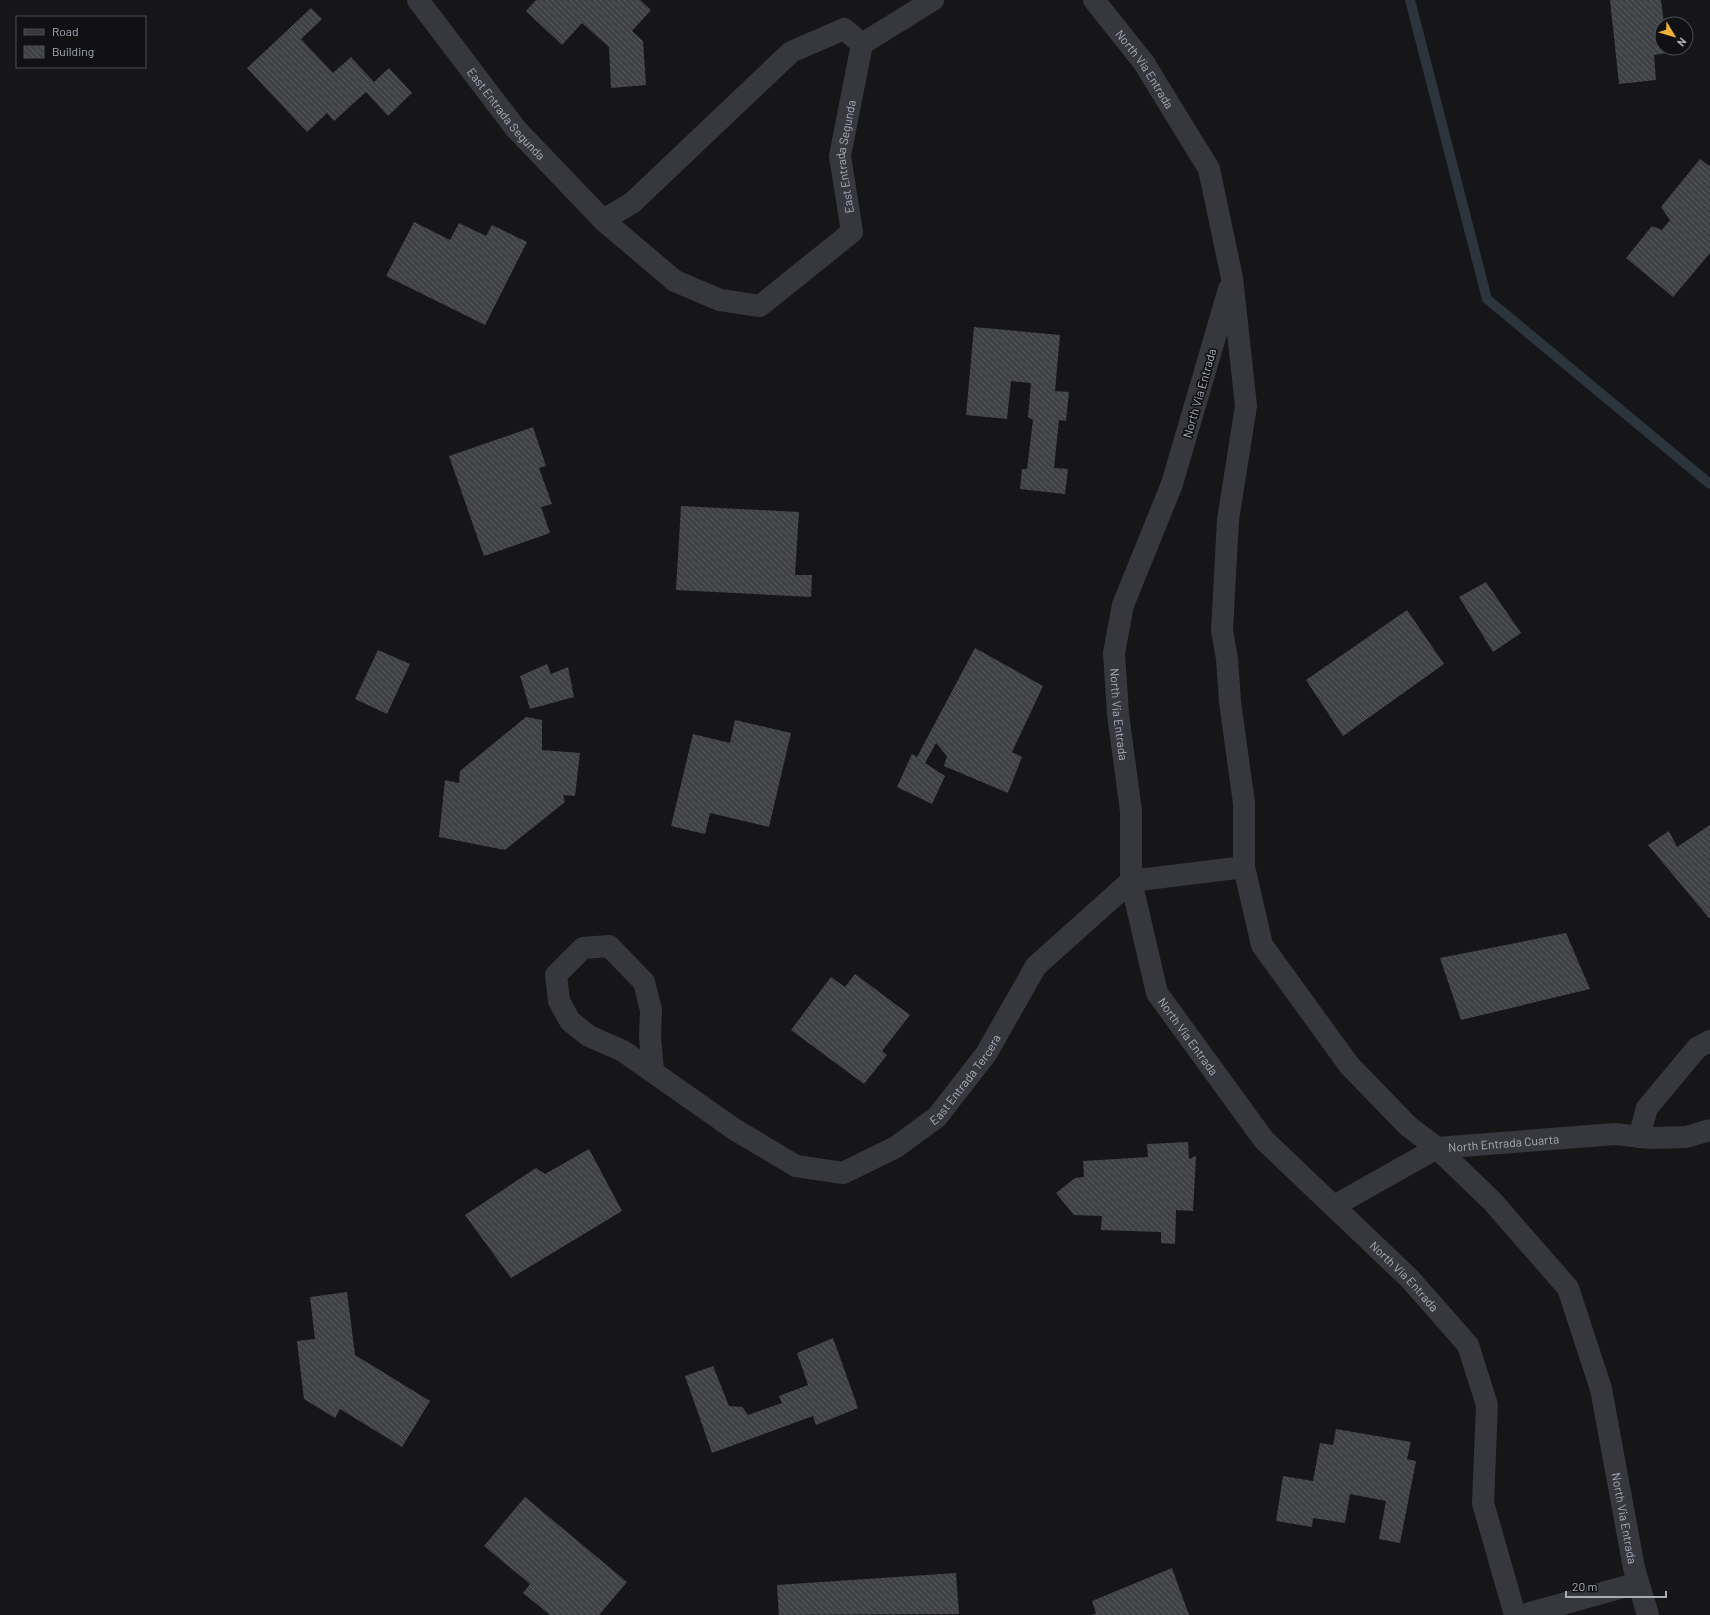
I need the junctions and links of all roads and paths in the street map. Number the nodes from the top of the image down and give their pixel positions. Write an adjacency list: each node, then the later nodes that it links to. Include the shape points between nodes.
1 (418, 0): 5 (street, East Entrada Segunda, via 516,129)
2 (933, 0): 4 (street)
3 (1094, 0): 6 (street, North Via Entrada, via 1144,63 1209,169)
4 (862, 44): 5 (street, via 844,29 791,52 632,203); 5 (street, East Entrada Segunda, via 840,156 852,232 760,306 720,300 675,281)
5 (603, 220)
6 (1232, 278): 7 (street, North Via Entrada, via 1246,406 1228,520 1222,630 1244,803); 8 (street, North Via Entrada, via 1172,484 1123,605 1114,653 1118,714 1131,811)
7 (1244, 867): 8 (street); 13 (street, North Via Entrada, via 1262,945 1349,1064 1408,1126)
8 (1131, 881): 10 (street, East Entrada Tercera, via 1036,966 986,1054 937,1118 896,1147 843,1173 796,1166 734,1129); 14 (street, North Via Entrada, via 1157,993 1264,1140)
9 (1710, 1041): 12 (street, via 1697,1048 1647,1108)
10 (653, 1071): 10 (street, East Entrada Tercera, via 651,1010 644,982 609,946 584,948 556,975 560,1001 570,1021 589,1036 623,1051)
11 (1710, 1130): 12 (street, North Entrada Cuarta, via 1686,1137)
12 (1639, 1137): 13 (street, North Entrada Cuarta, via 1615,1134)
13 (1437, 1148): 14 (street, North Entrada Cuarta); 15 (street, North Via Entrada, via 1492,1201 1568,1288 1601,1389)
14 (1334, 1206): 16 (street, North Via Entrada, via 1410,1279 1468,1345 1487,1405 1483,1503)
15 (1638, 1583): 17 (street); 18 (street, North Via Entrada)
16 (1515, 1615)
17 (1523, 1615)
18 (1648, 1615)

